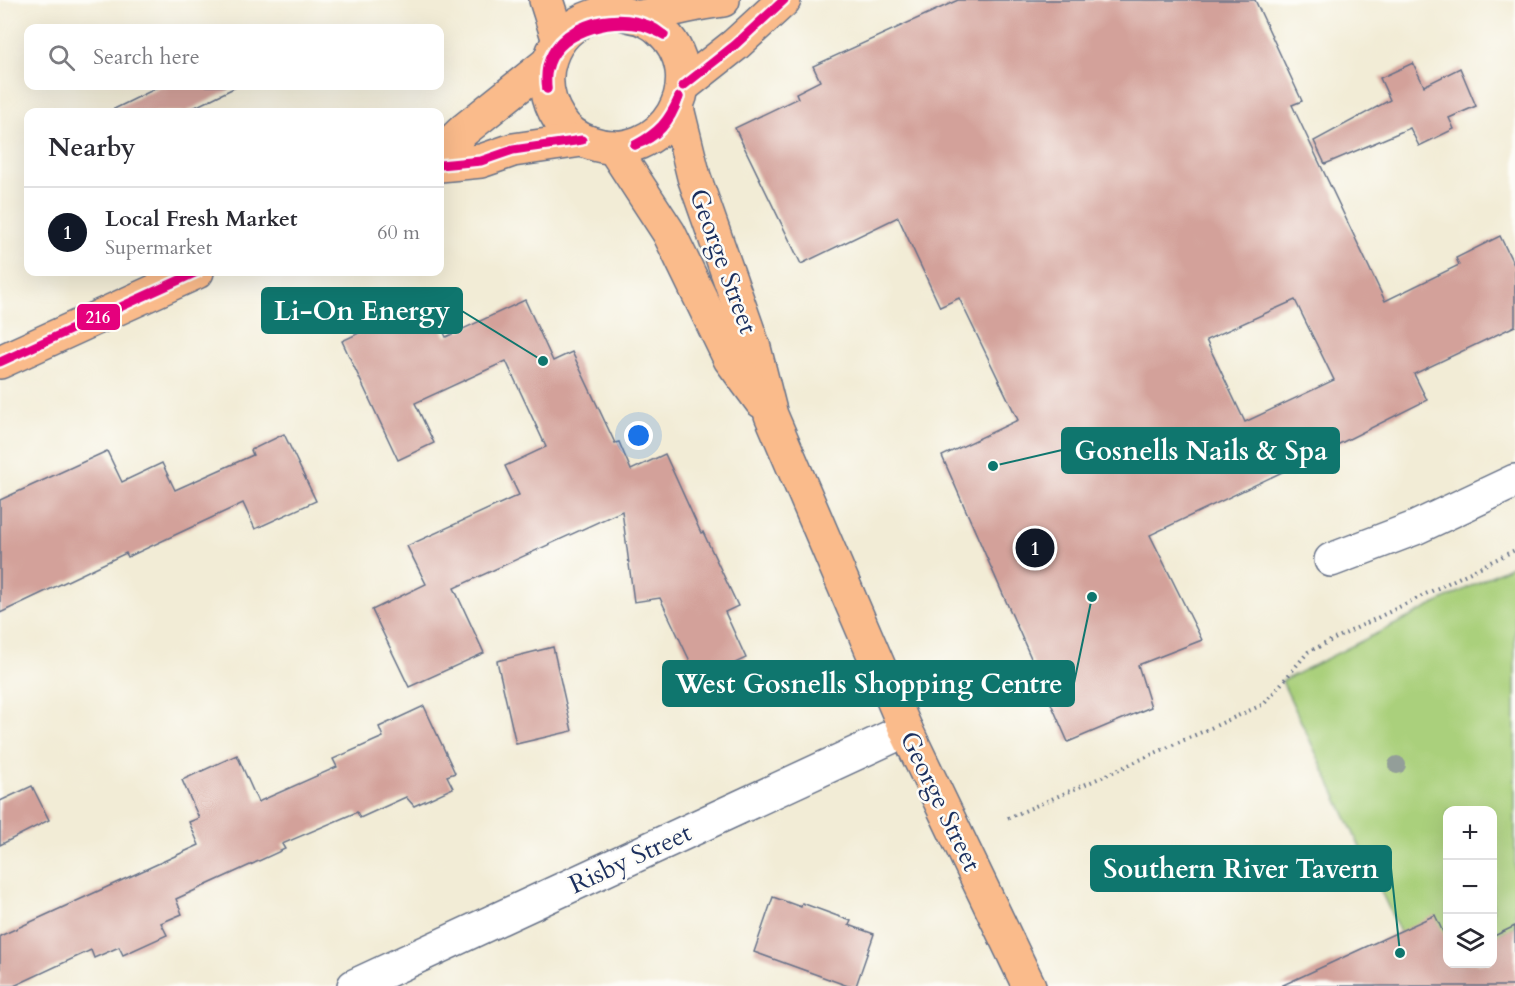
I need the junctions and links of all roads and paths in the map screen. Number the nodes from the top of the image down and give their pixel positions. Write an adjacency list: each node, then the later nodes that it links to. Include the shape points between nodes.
1 (546, 0): 5 (main road)
2 (723, 0): 4 (main road)
3 (784, 0): 6 (main road)
4 (630, 11): 5 (main road, via 595,15 575,24); 6 (main road, via 658,27 673,44 681,64)
5 (554, 51): 7 (main road, via 546,84 551,107 564,126); 8 (main road)
6 (680, 97): 7 (main road, via 665,126 648,140 627,148); 12 (main road, George Street, via 694,177 754,348)
7 (598, 144): 9 (main road, via 513,150 481,160); 12 (main road, George Street, via 669,232 730,359)
8 (444, 149)
9 (444, 165)
10 (188, 276): 11 (main road)
11 (0, 362)
12 (771, 415): 16 (main road, George Street)
13 (1515, 481): 15 (street, via 1415,528)
14 (1515, 549): 17 (path, via 1308,652 1264,704)
15 (1331, 560)
16 (906, 730): 18 (street, Risby Street); 19 (main road, George Street)
17 (1008, 818)
18 (354, 986)
19 (1029, 986)

